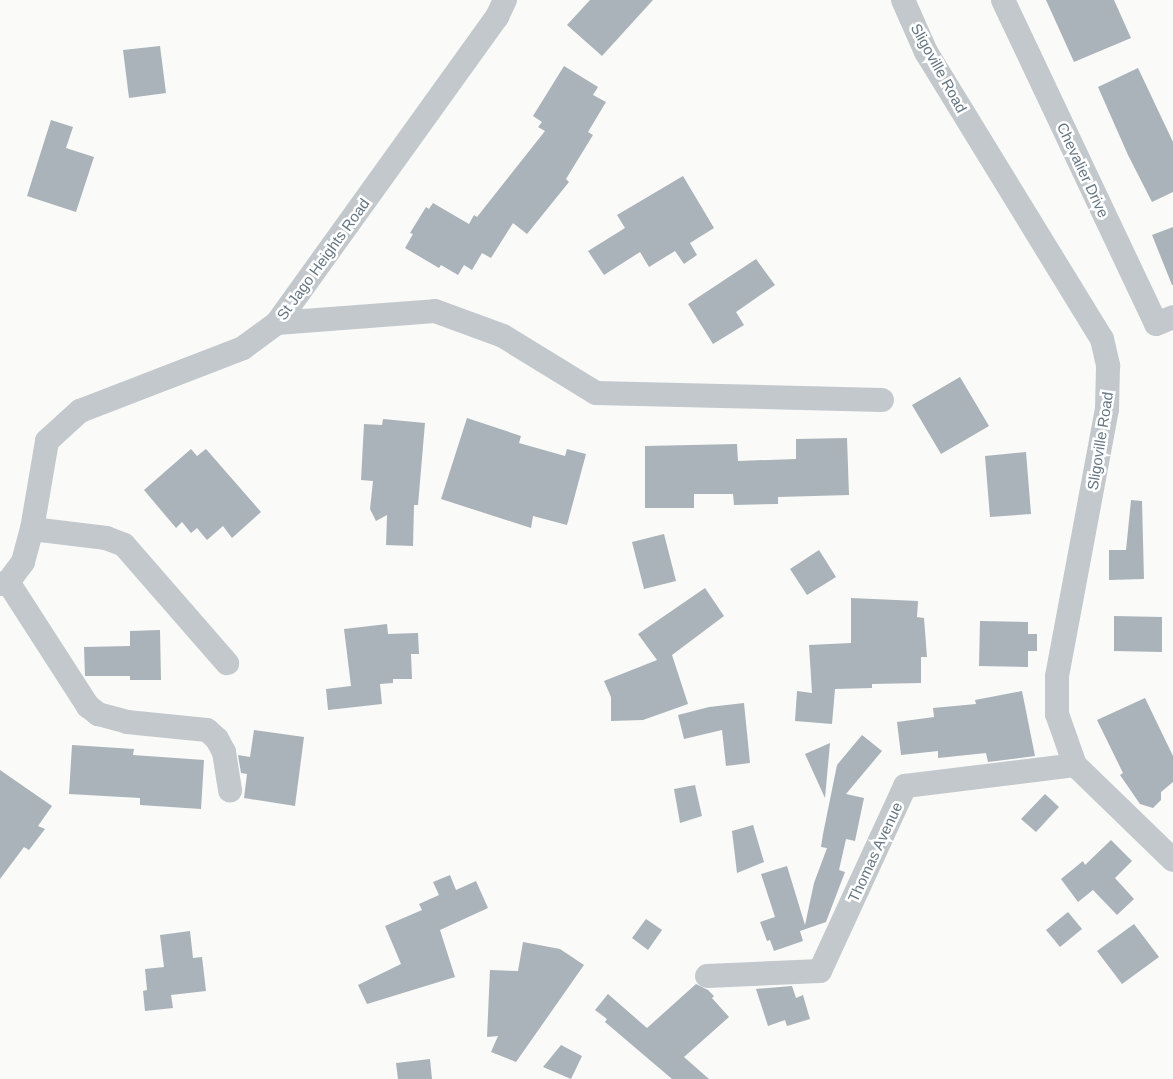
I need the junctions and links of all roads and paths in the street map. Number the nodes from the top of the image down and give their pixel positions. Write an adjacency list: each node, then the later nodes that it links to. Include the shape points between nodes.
1 (505, 0): 5 (street, St Jago Heights Road)
2 (903, 0): 10 (street, Sligoville Road, via 926,52 1102,339 1109,390 1107,409 1057,676 1058,714)
3 (1003, 0): 4 (street, Chevalier Drive, via 1156,324)
4 (1173, 317)
5 (277, 323): 6 (street, via 435,311 503,336 596,393); 7 (street, St Jago Heights Road, via 243,348 80,411 47,441)
6 (882, 400)
7 (32, 529): 8 (street, St Jago Heights Road, via 23,562); 9 (street, via 106,538 124,545)
8 (4, 583): 11 (street, via 88,706 98,714 127,722 207,730 224,752)
9 (227, 663)
10 (1075, 765): 12 (street, Sligoville Road); 13 (street, Thomas Avenue, via 905,786 820,971)
11 (230, 790)
12 (1173, 860)
13 (707, 976)

